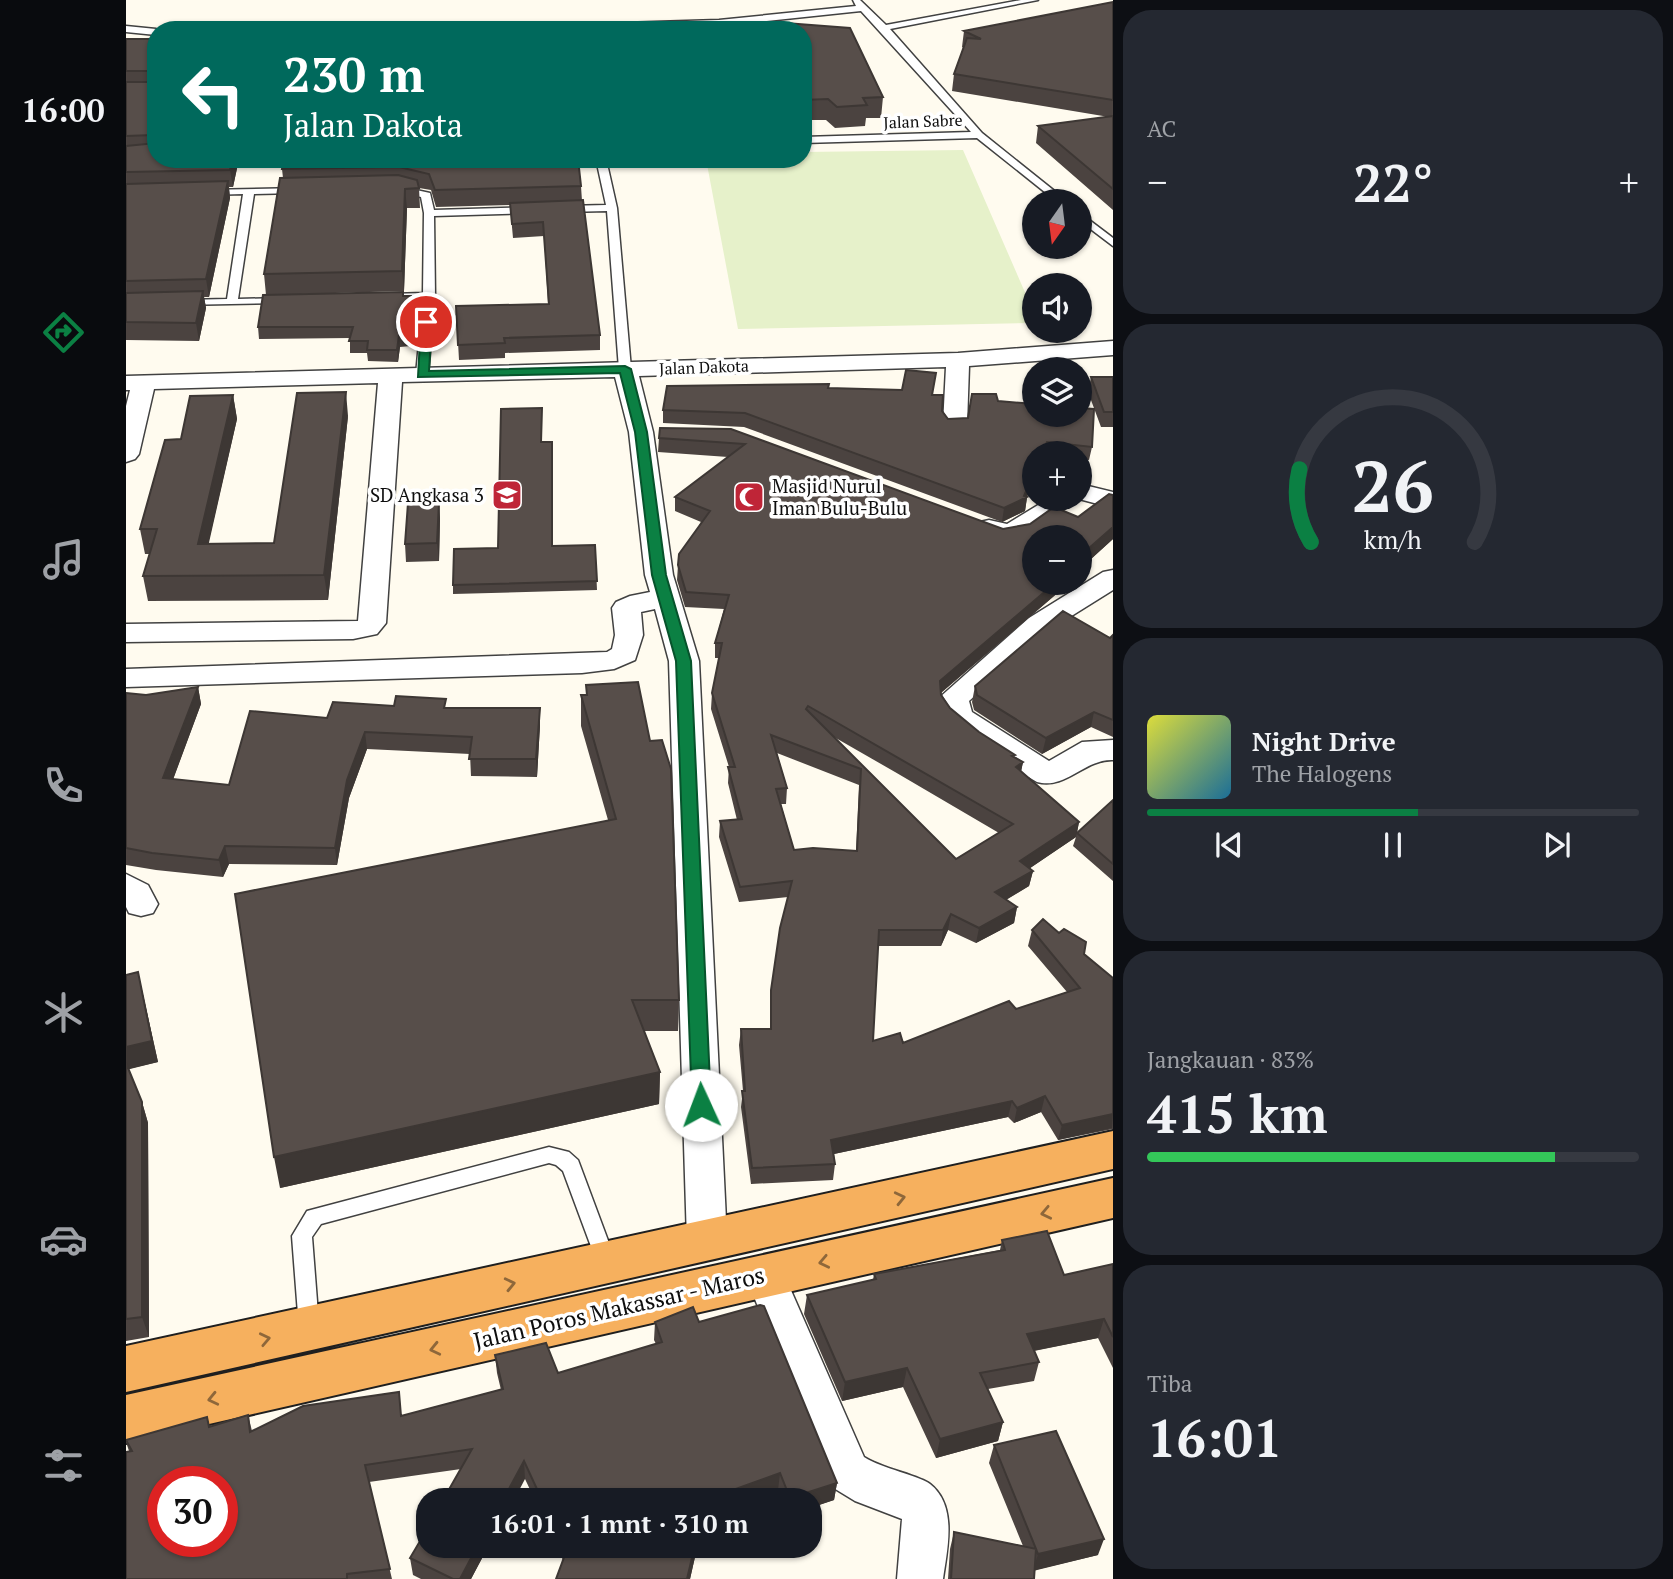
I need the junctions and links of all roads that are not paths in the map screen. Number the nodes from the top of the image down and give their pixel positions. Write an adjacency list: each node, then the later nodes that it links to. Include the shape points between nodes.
1 (855, 0): 3 (lane)
2 (1034, 0): 5 (lane)
3 (862, 8): 4 (lane); 5 (lane)
4 (759, 21)
5 (884, 28): 8 (lane)
6 (126, 29): 7 (lane)
7 (147, 31)
8 (979, 135): 9 (lane, Jalan Sabre); 12 (lane, Jalan Sabre)
9 (812, 140)
10 (603, 168): 16 (lane)
11 (387, 189): 17 (lane, via 423,192)
12 (1047, 189)
13 (304, 190): 14 (lane)
14 (249, 191): 15 (lane); 23 (lane)
15 (194, 192)
16 (612, 208): 17 (lane); 27 (lane)
17 (429, 213): 20 (lane)
18 (1092, 226): 19 (lane)
19 (1113, 243)
20 (429, 296): 21 (lane); 29 (lane)
21 (380, 297)
22 (295, 300): 23 (lane)
23 (232, 302): 24 (lane)
24 (166, 304)
25 (1113, 348): 26 (street, Jalan Dakota)
26 (958, 360): 27 (street, Jalan Dakota); 31 (street)
27 (625, 369): 29 (street, Jalan Dakota); 38 (street, via 655,432 659,575)
28 (391, 375): 29 (street, Jalan Dakota); 30 (street, Jalan Dakota); 39 (street, via 372,623 367,628)
29 (422, 375)
30 (135, 383): 32 (street)
31 (955, 425)
32 (126, 454)
33 (1092, 495): 34 (street)
34 (1113, 500)
35 (1047, 511): 36 (street, via 1011,533)
36 (966, 520)
37 (1113, 578): 41 (street, via 1039,624 954,698 953,706 961,719 1048,775 1093,749)
38 (666, 599): 40 (street, via 626,608 628,644 625,654 614,660); 44 (street, via 684,661)
39 (126, 633)
40 (126, 678)
41 (1113, 750)
42 (1113, 1150): 44 (highway, one-way to 42)
43 (1113, 1198): 46 (highway, Jalan Poros Makassar - Maros, one-way to 46)
44 (707, 1241): 45 (highway)
45 (606, 1262): 47 (highway, one-way to 45); 47 (lane, via 571,1166 549,1155 314,1217 302,1236)
46 (765, 1275): 49 (highway, Jalan Poros Makassar - Maros, one-way to 49); 50 (street, via 848,1472 871,1486 914,1499 924,1513)
47 (309, 1330): 48 (highway, one-way to 47)
48 (126, 1369)
49 (126, 1419)
50 (920, 1579)

